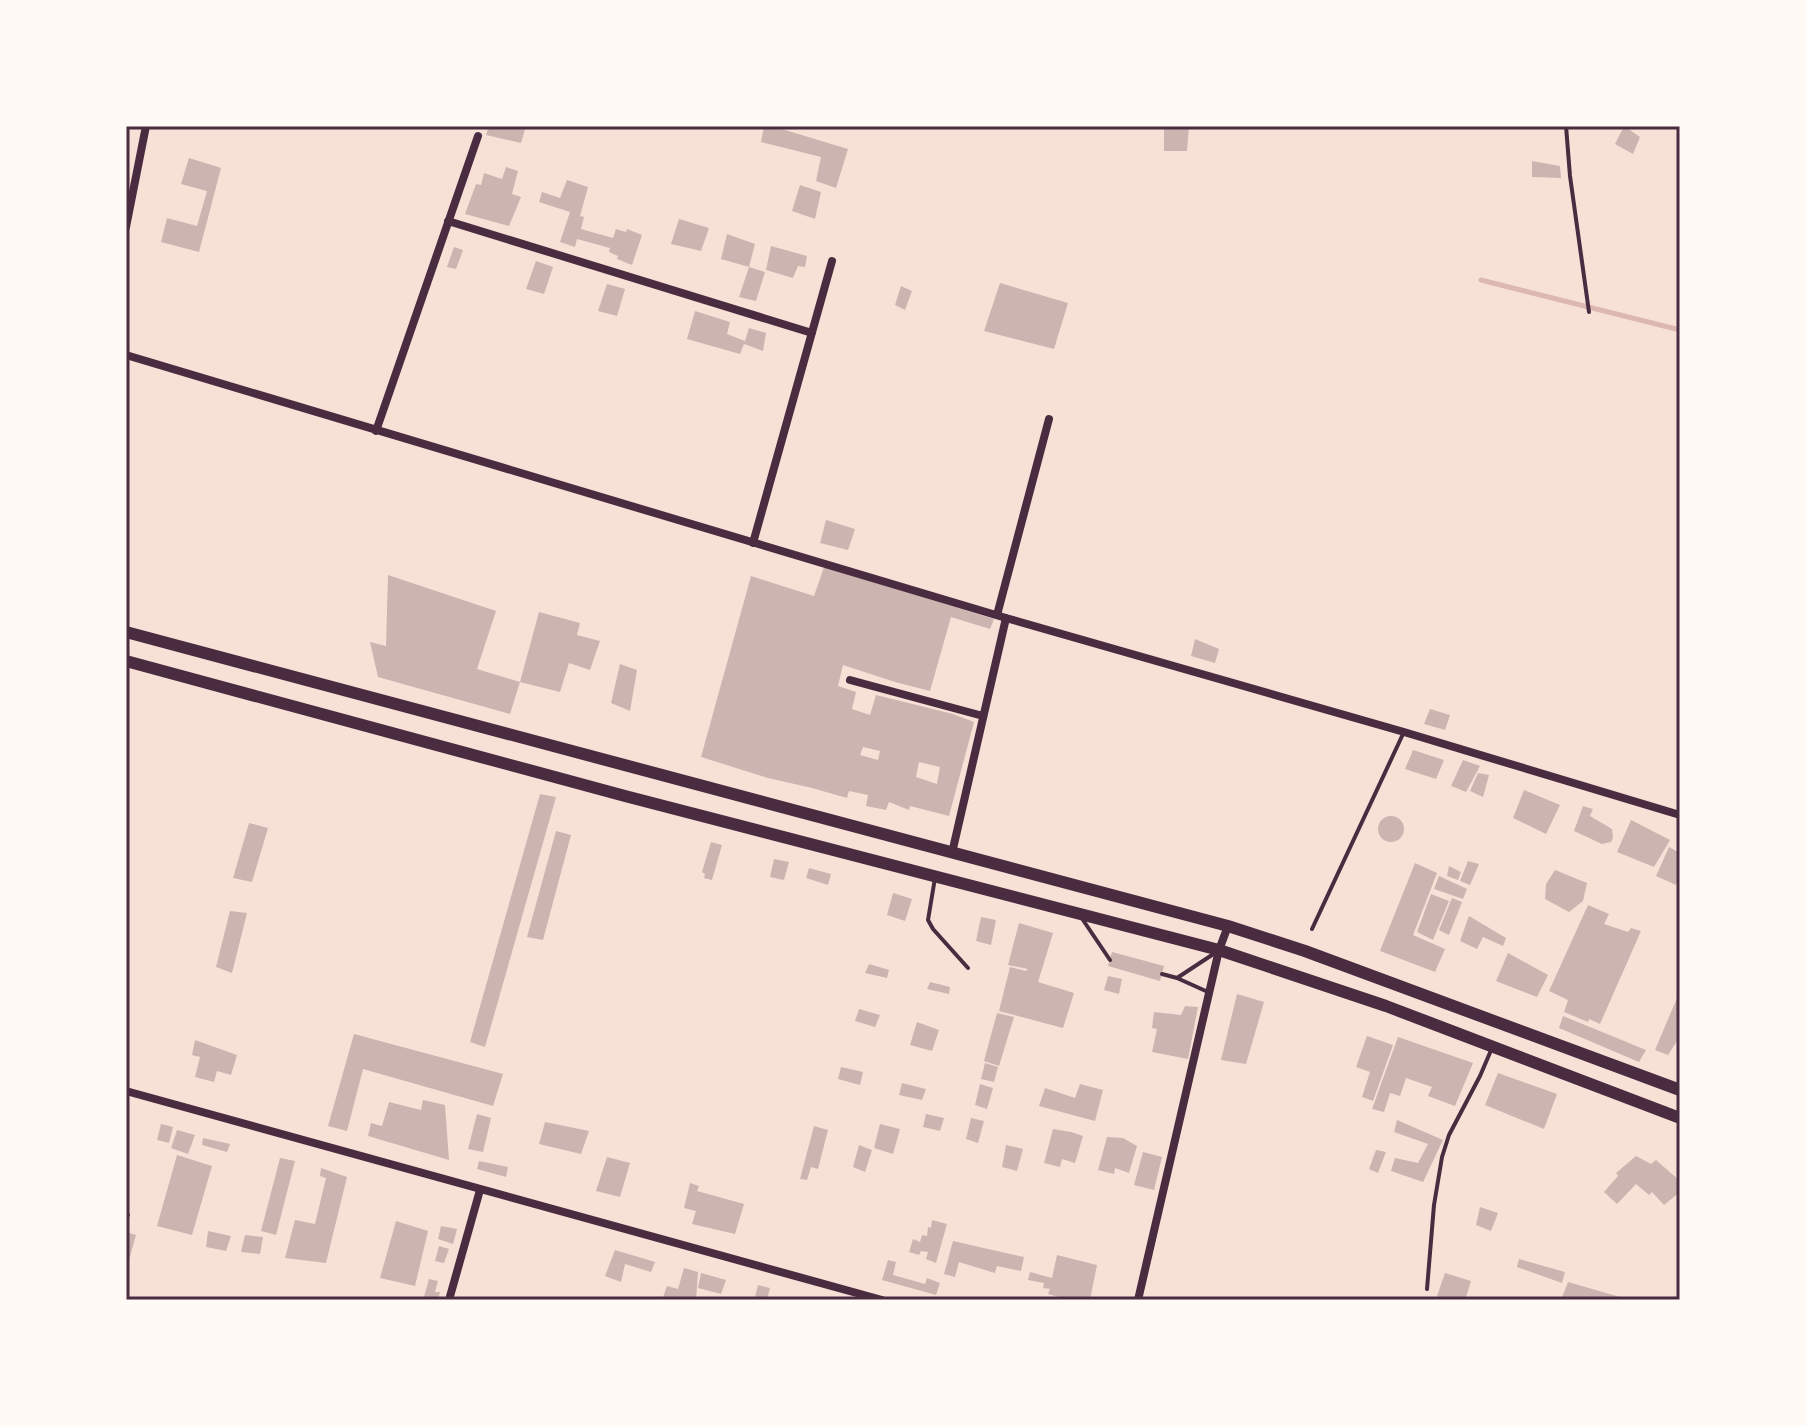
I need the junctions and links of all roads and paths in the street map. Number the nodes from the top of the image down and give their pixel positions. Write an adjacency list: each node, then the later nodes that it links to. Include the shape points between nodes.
1 (146, 126): 5 (street)
2 (1566, 126): 7 (lane)
3 (478, 136): 4 (street)
4 (448, 221): 8 (street); 11 (street)
5 (126, 227)
6 (832, 261): 8 (street)
7 (1589, 312)
8 (812, 333): 12 (street)
9 (126, 355): 11 (street)
10 (1049, 419): 13 (street)
11 (376, 431): 12 (street)
12 (753, 543): 13 (street)
13 (1002, 617): 17 (street); 18 (street)
14 (126, 632): 20 (main road)
15 (126, 661): 21 (main road)
16 (850, 680): 17 (street)
17 (983, 716): 20 (street)
18 (1404, 732): 19 (street); 24 (lane)
19 (1680, 815)
20 (952, 853): 23 (main road)
21 (935, 877): 22 (main road); 27 (lane, via 928,920)
22 (1079, 914): 25 (main road); 26 (lane)
23 (1228, 926): 25 (street); 32 (main road)
24 (1312, 929)
25 (1219, 950): 29 (lane); 30 (street); 31 (main road)
26 (1110, 960)
27 (968, 968)
28 (1162, 974): 29 (lane)
29 (1177, 978): 30 (lane)
30 (1209, 992): 39 (street)
31 (1493, 1046): 34 (main road); 36 (lane, via 1442,1157)
32 (1680, 1090)
33 (126, 1091): 35 (street)
34 (1680, 1118)
35 (480, 1190): 37 (street); 38 (street)
36 (1427, 1289)
37 (449, 1300)
38 (882, 1300)
39 (1138, 1300)

